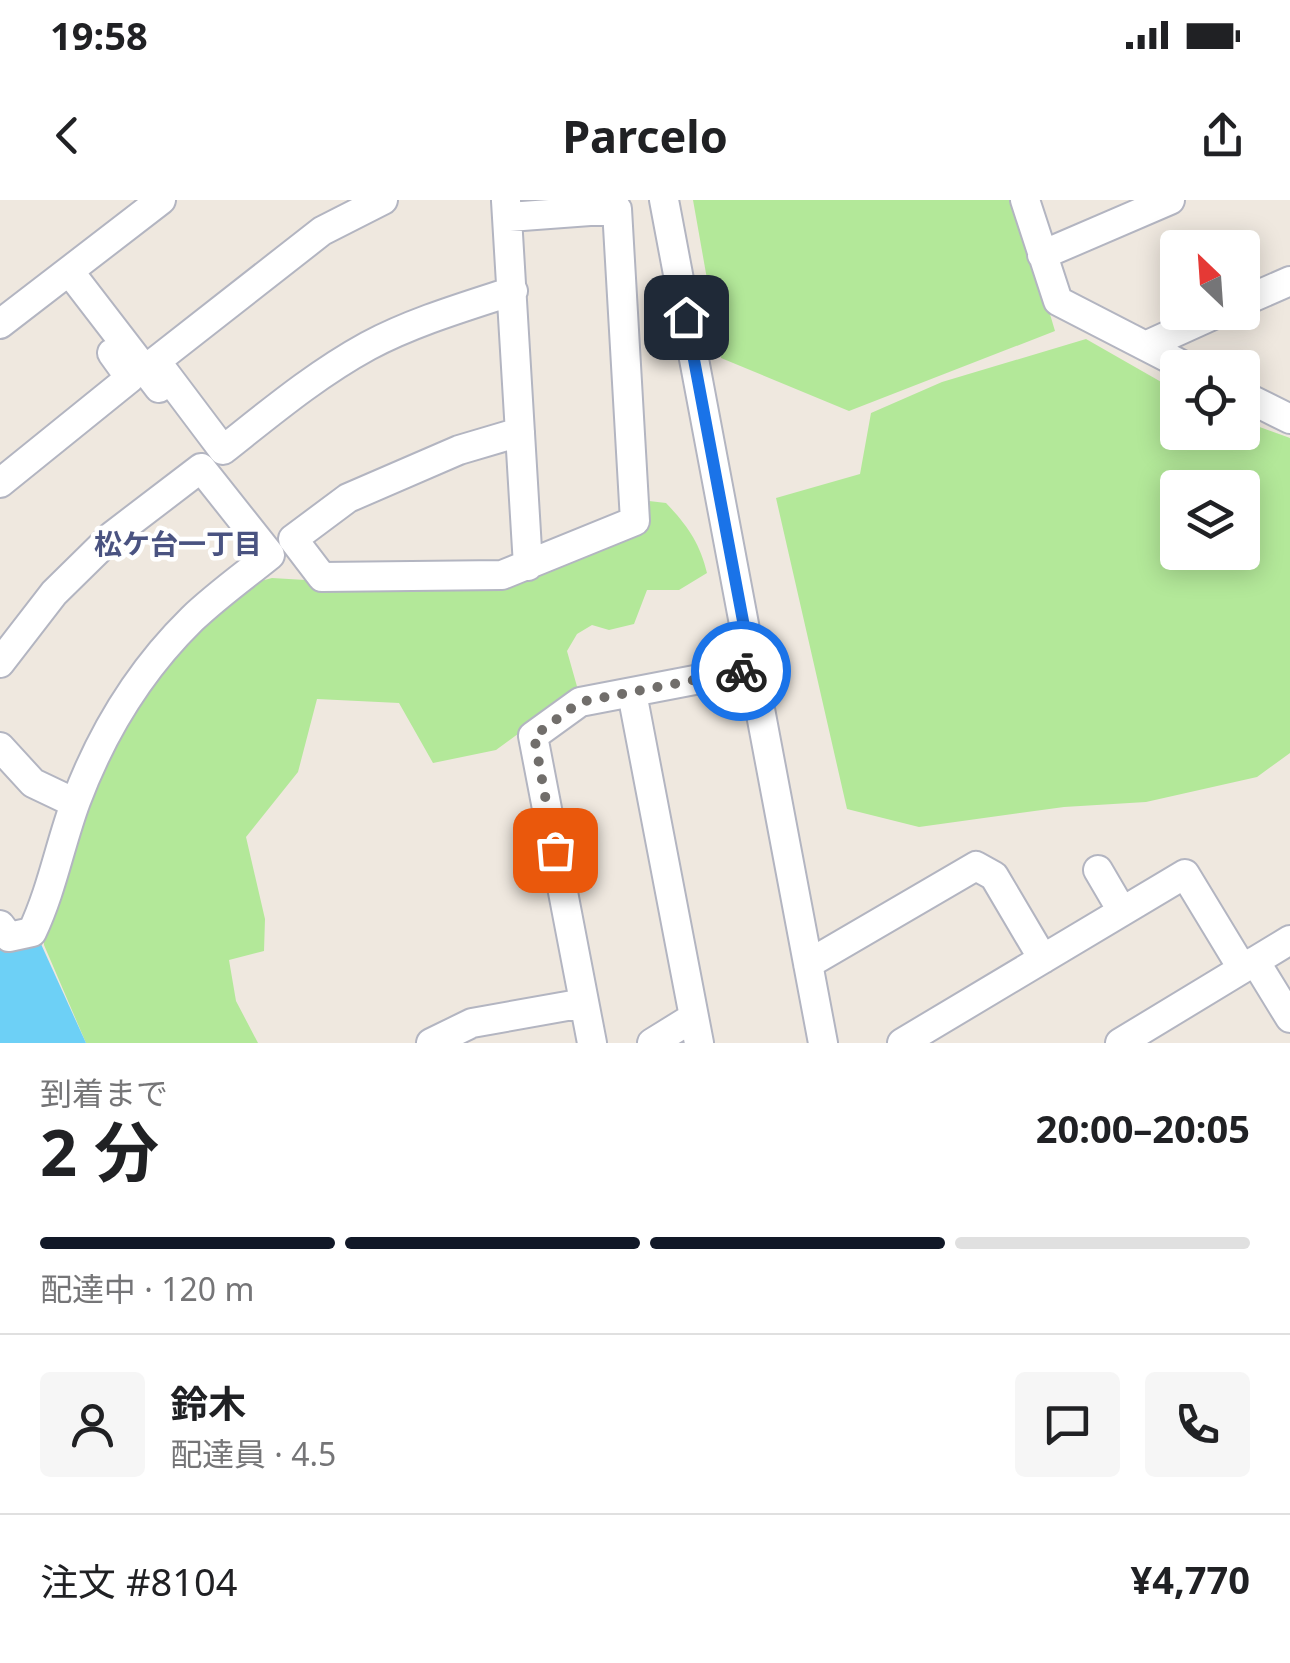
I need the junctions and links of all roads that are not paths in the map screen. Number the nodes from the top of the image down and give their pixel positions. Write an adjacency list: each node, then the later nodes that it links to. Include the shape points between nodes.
1 (160, 200): 8 (street)
2 (383, 200): 10 (street, via 322,231 156,361 222,450 309,382 369,346)
3 (664, 200): 23 (street)
4 (1025, 200): 7 (street)
5 (1170, 200): 7 (street)
6 (508, 208): 10 (street); 21 (street, via 617,209 635,521)
7 (1042, 255): 14 (street, via 1058,301)
8 (64, 275): 12 (street); 19 (street, via 130,378); 20 (street)
9 (1290, 281): 11 (street)
10 (513, 290): 18 (street)
11 (1260, 294)
12 (0, 324)
13 (1180, 330): 14 (street)
14 (1145, 346): 15 (street)
15 (1160, 354)
16 (1260, 404): 17 (street)
17 (1290, 419)
18 (520, 432): 21 (street); 21 (street, via 459,450 348,498 293,539 322,577 502,575)
19 (0, 484)
20 (286, 554)
21 (528, 566)
22 (0, 662): 26 (street, via 54,593 112,536 201,468 270,555 192,619 156,659 117,711)
23 (752, 669): 24 (street); 32 (street)
24 (632, 693): 34 (street, via 580,702 534,736); 36 (street)
25 (0, 747): 26 (street, via 33,783)
26 (75, 803): 29 (street, via 32,932 9,937)
27 (1098, 870): 28 (street)
28 (1122, 911): 31 (street); 33 (street, via 1185,874)
29 (0, 925)
30 (1290, 940): 33 (street)
31 (1044, 959): 32 (street, via 994,876 976,866); 41 (street)
32 (808, 964): 40 (street)
33 (1248, 965): 35 (street); 42 (street)
34 (584, 1003): 37 (street, via 472,1023); 38 (street)
35 (1290, 1018)
36 (696, 1030): 39 (street)
37 (430, 1043)
38 (592, 1043)
39 (652, 1043)
40 (823, 1043)
41 (902, 1043)
42 (1120, 1043)

